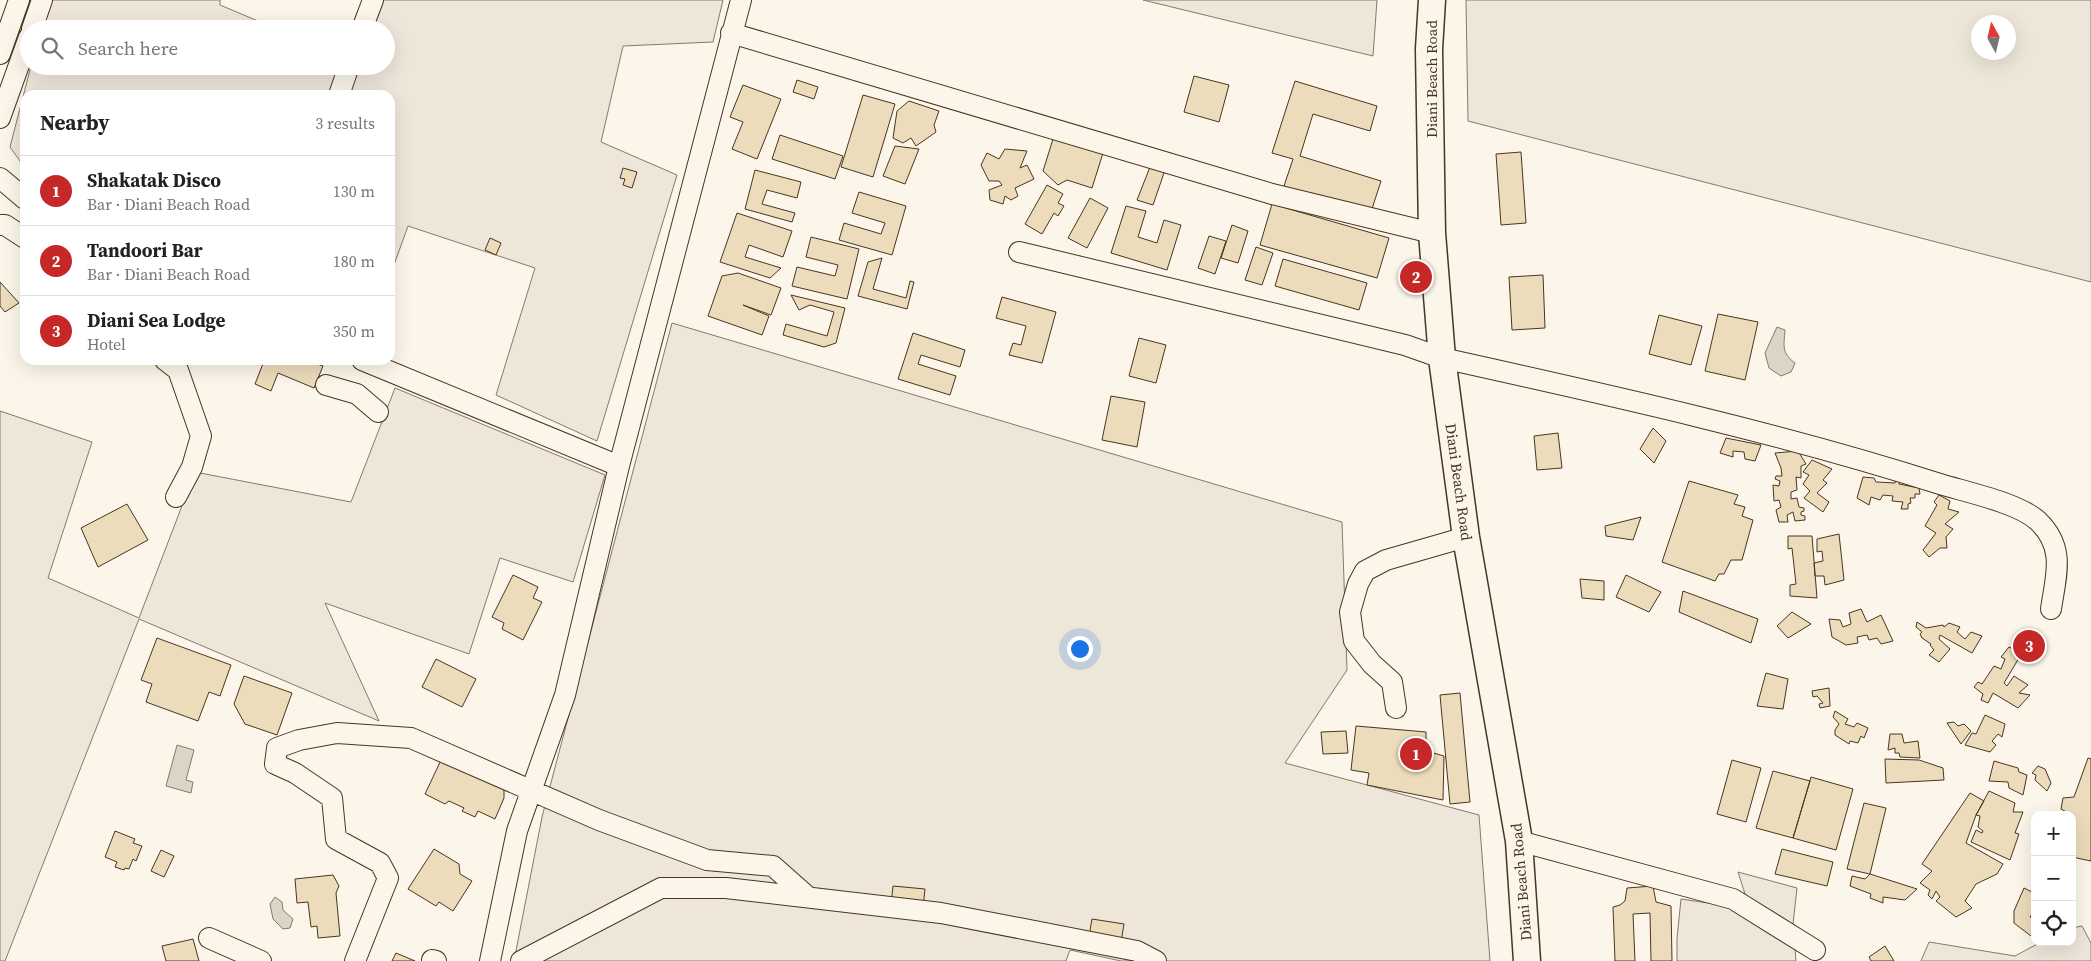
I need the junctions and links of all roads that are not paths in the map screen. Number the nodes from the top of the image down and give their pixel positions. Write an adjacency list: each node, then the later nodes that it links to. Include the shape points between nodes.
1 (19, 0): 10 (street)
2 (42, 0): 6 (street)
3 (372, 0): 7 (street)
4 (741, 0): 8 (street)
5 (1432, 0): 18 (main road, Diani Beach Road, via 1429,49)
6 (35, 20)
7 (365, 20)
8 (731, 33): 18 (street, via 1272,194); 28 (street)
9 (20, 53): 12 (street)
10 (0, 54)
11 (346, 75): 13 (street)
12 (6, 78): 14 (street)
13 (341, 90)
14 (0, 118)
15 (0, 178): 16 (street)
16 (20, 195)
17 (0, 225): 19 (street)
18 (1432, 233): 21 (main road, Diani Beach Road)
19 (20, 235)
20 (1019, 252): 21 (street, via 1405,344)
21 (1442, 358): 30 (main road, Diani Beach Road); 31 (street, via 1775,437 2012,506 2037,520 2051,535 2057,552)
22 (172, 365): 29 (street, via 178,370 201,436 192,467)
23 (365, 365): 26 (street)
24 (373, 365): 28 (street)
25 (326, 385): 26 (street)
26 (357, 394): 27 (street)
27 (378, 412)
28 (619, 466): 33 (street, via 566,695)
29 (176, 497)
30 (1466, 538): 32 (street, via 1386,560 1365,571 1358,584 1350,612 1354,641 1392,682); 34 (main road, Diani Beach Road)
31 (2051, 609)
32 (1396, 708)
33 (531, 790): 35 (street, via 599,820 707,860 773,866); 39 (street, via 411,738 337,733 277,748 274,764 295,773 332,798 336,839 380,863 388,878); 40 (street, via 517,831)
34 (1519, 841): 37 (street, via 1733,899); 43 (main road, Diani Beach Road)
35 (808, 897): 41 (street, via 726,888 660,888); 42 (street, via 941,913 1137,951)
36 (209, 938): 38 (street)
37 (1815, 950)
38 (261, 961)
39 (355, 961)
40 (490, 961)
41 (521, 961)
42 (1156, 961)
43 (1527, 961)

